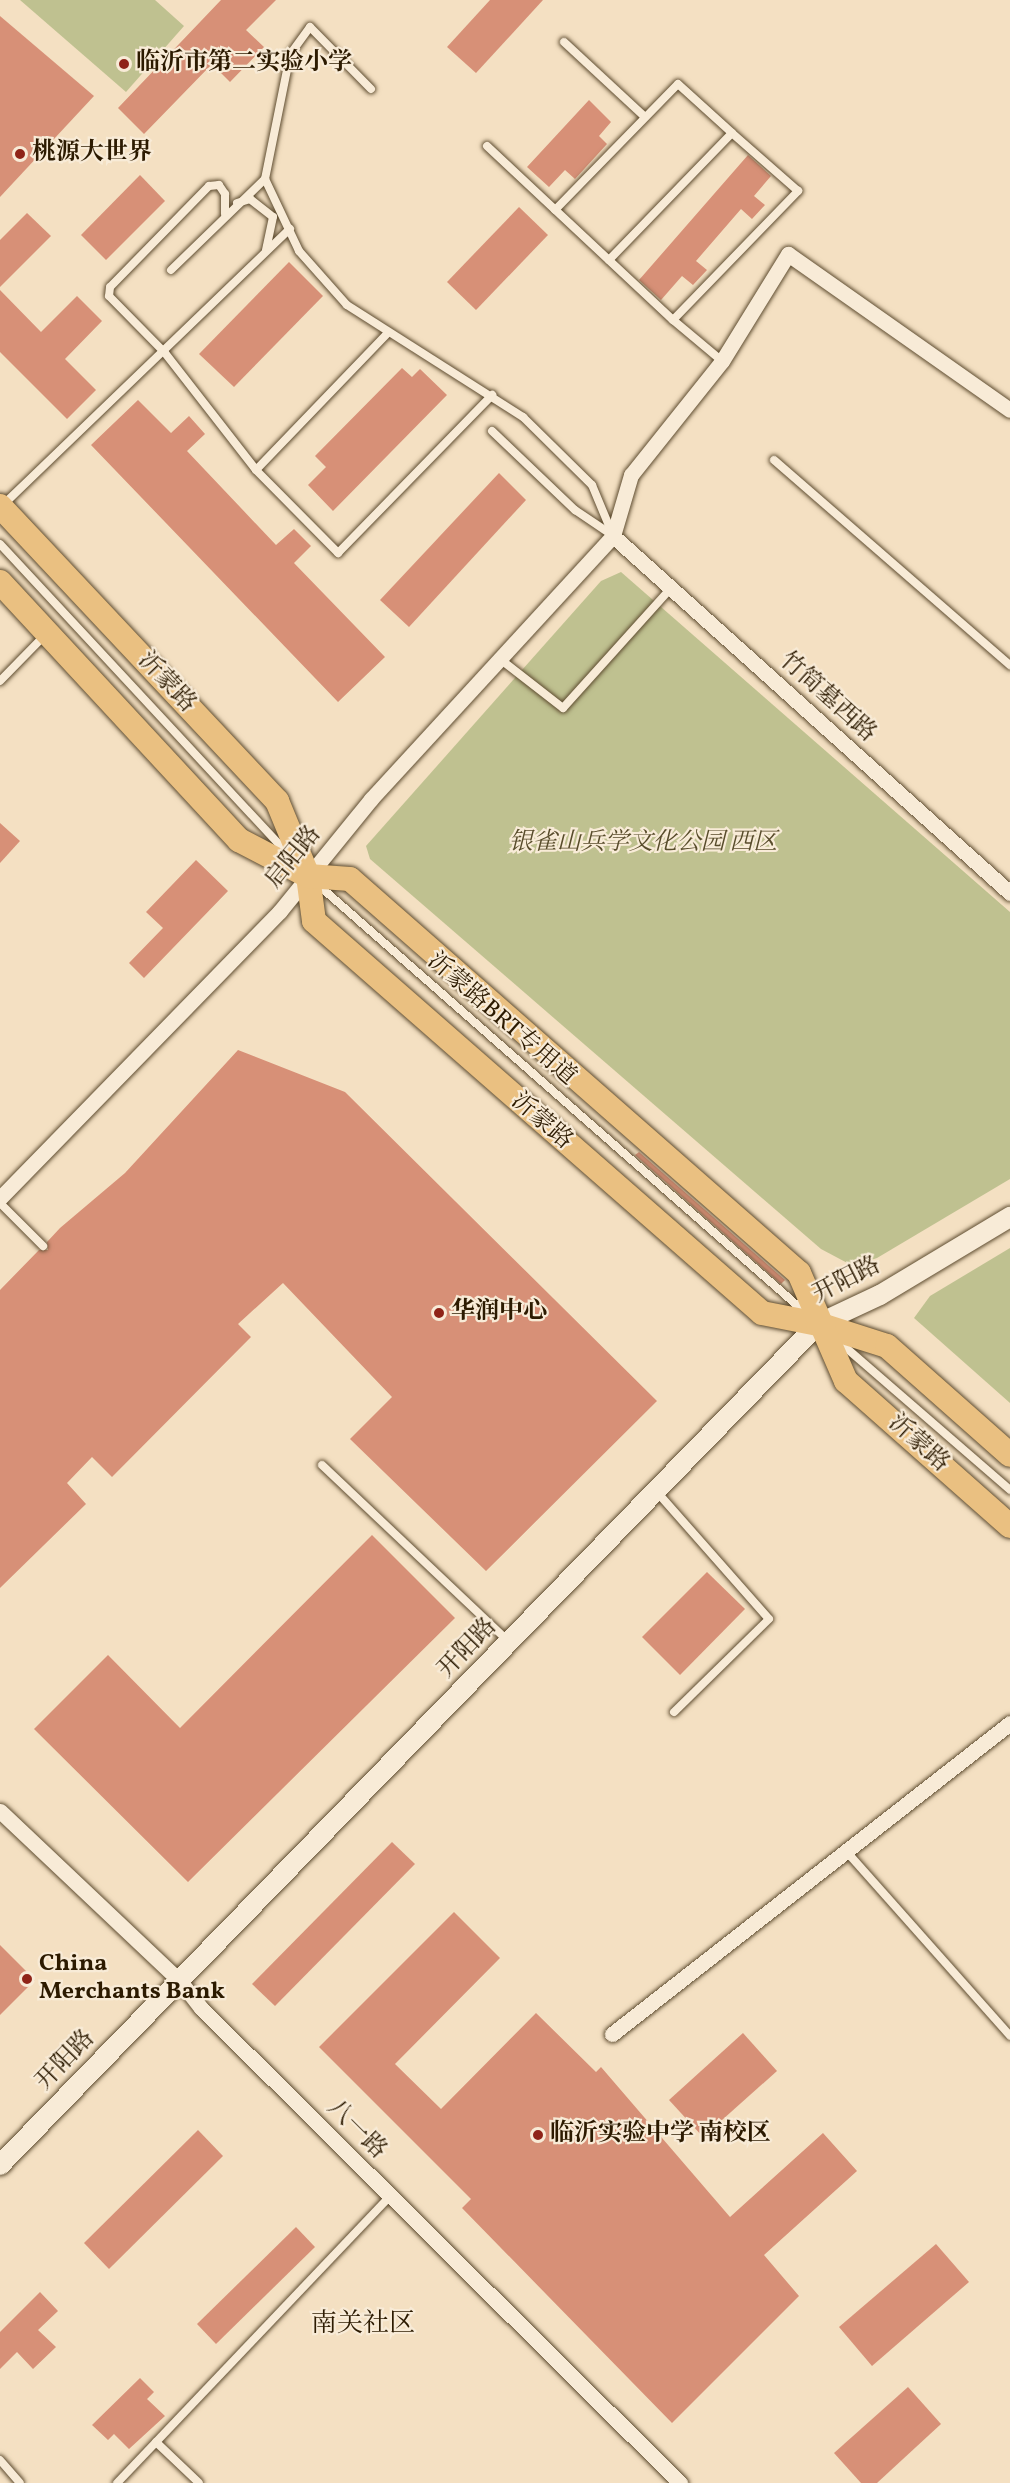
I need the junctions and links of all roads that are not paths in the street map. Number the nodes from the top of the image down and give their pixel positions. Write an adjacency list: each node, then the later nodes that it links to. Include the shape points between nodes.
1 (564, 42): 3 (lane)
2 (371, 88): 6 (lane, via 310,27 290,56)
3 (645, 117): 4 (lane, via 678,84); 8 (lane)
4 (732, 133): 12 (lane); 14 (lane, via 798,191)
5 (487, 147): 8 (lane)
6 (265, 179): 7 (lane); 10 (lane)
7 (236, 203): 9 (lane); 11 (lane, via 250,199 273,217 273,232)
8 (555, 210): 12 (lane)
9 (225, 214): 13 (lane); 16 (lane, via 225,194 219,185 209,186 110,287 110,296)
10 (290, 229): 11 (lane); 15 (lane, via 299,251 318,275 347,305)
11 (265, 254): 16 (lane)
12 (609, 260): 14 (lane)
13 (171, 270)
14 (674, 320): 17 (lane)
15 (387, 334): 18 (lane); 22 (lane)
16 (165, 353): 22 (lane); 23 (lane)
17 (722, 361): 19 (street, via 788,254); 24 (street, via 631,475)
18 (492, 395): 22 (lane, via 338,553); 24 (lane, via 523,417 592,485)
19 (1010, 410)
20 (492, 432): 24 (lane, via 575,510)
21 (774, 460): 30 (lane)
22 (256, 470)
23 (0, 507): 32 (main road, 沂蒙路, via 277,801)
24 (613, 536): 27 (street, 竹简墓西路); 29 (street, 启阳路)
25 (0, 544): 32 (lane)
26 (0, 582): 28 (main road, 沂蒙路)
27 (671, 588): 29 (lane, via 563,708); 33 (street, 竹简墓西路)
28 (48, 632): 31 (lane); 32 (main road, 沂蒙路, via 239,840)
29 (500, 659): 32 (street, 启阳路)
30 (1010, 665)
31 (0, 681)
32 (308, 876): 34 (street, 启阳路, via 272,920); 38 (main road, 沂蒙路, via 350,879 577,1077 799,1273); 38 (main road, 沂蒙路, via 314,921 537,1120 762,1313)
33 (1010, 893)
34 (0, 1198)
35 (0, 1203): 37 (lane)
36 (1010, 1216): 38 (street, 开阳路, via 880,1295)
37 (43, 1246)
38 (818, 1324): 39 (main road, 沂蒙路, via 887,1346); 41 (lane); 42 (street, 开阳路); 43 (main road, 沂蒙路, via 846,1380)
39 (1010, 1455)
40 (322, 1465): 44 (lane)
41 (1010, 1490)
42 (657, 1492): 44 (street, 开阳路); 45 (lane, via 769,1619)
43 (1010, 1526)
44 (510, 1643): 49 (street, 开阳路)
45 (674, 1713)
46 (1010, 1723): 48 (street)
47 (0, 1811): 49 (street, 八一路)
48 (846, 1851): 50 (street); 51 (lane)
49 (180, 1981): 52 (street, 开阳路); 53 (street, 八一路, via 201,2008)
50 (612, 2034)
51 (1010, 2036)
52 (0, 2165)
53 (390, 2196): 54 (lane); 59 (street, 八一路)
54 (156, 2442): 57 (lane); 58 (lane)
55 (0, 2460): 56 (lane)
56 (20, 2483)
57 (117, 2483)
58 (199, 2483)
59 (680, 2483)

